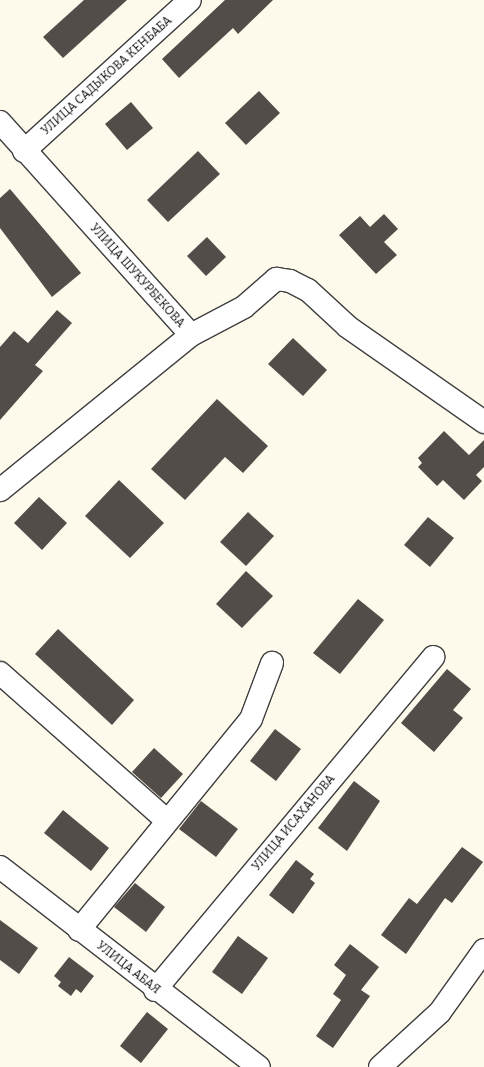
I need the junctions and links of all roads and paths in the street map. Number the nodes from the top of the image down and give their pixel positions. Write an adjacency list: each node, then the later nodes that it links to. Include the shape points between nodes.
1 (190, 0): 3 (street, УЛИЦА САДЫКОВА КЕНБАБА)
2 (0, 122): 3 (street, УЛИЦА ШУКУРБЕКОВА)
3 (24, 151): 4 (street, УЛИЦА ШУКУРБЕКОВА)
4 (191, 335): 5 (street, via 244,307 276,280 290,281 308,290 348,327); 6 (street, УЛИЦА ШУКУРБЕКОВА)
5 (484, 422)
6 (0, 490)
7 (433, 657): 14 (street, УЛИЦА ИСАХАНОВА)
8 (272, 664): 10 (street, via 251,719)
9 (0, 673): 10 (street)
10 (167, 821): 12 (street)
11 (0, 867): 12 (street, УЛИЦА АБАЯ)
12 (79, 930): 14 (street, УЛИЦА АБАЯ)
13 (484, 950): 16 (street, via 440,1012)
14 (155, 990): 15 (street, УЛИЦА АБАЯ)
15 (259, 1067)
16 (380, 1067)

